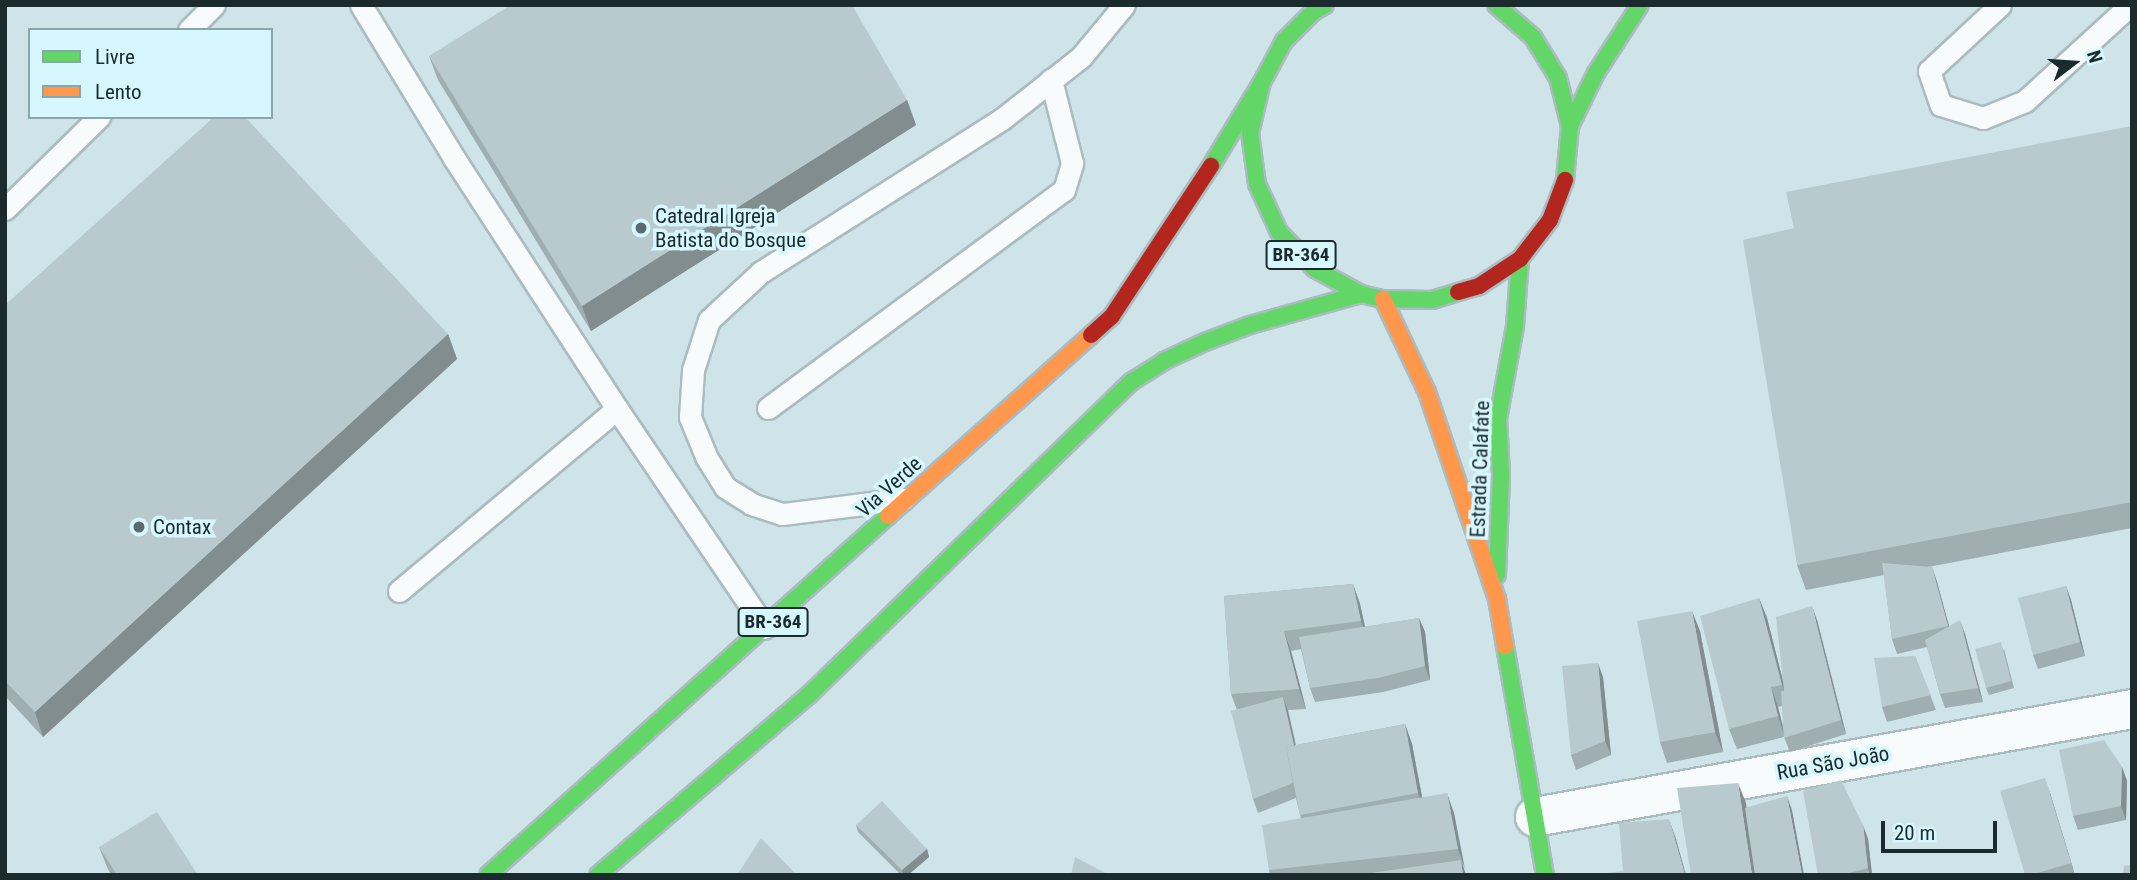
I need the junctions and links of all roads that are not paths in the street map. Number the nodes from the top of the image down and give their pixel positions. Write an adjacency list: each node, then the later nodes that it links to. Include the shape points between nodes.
1 (214, 5): 10 (lane)
2 (361, 5): 21 (lane)
3 (1124, 5): 12 (lane, via 1081,57)
4 (1325, 5): 11 (main road, BR-364)
5 (1496, 5): 15 (main road, BR-364, via 1533,37 1558,78)
6 (1640, 5): 15 (main road, BR-364, via 1596,74)
7 (2000, 5): 8 (lane, via 1928,71 1941,104 1983,118 2025,101)
8 (2130, 5)
9 (1289, 17): 11 (main road)
10 (191, 28)
11 (1284, 41): 13 (main road, BR-364)
12 (1051, 80): 20 (lane, via 1072,163 1064,190); 22 (lane, via 1002,119 761,272 709,320 693,370 690,417 725,487 752,504 782,514)
13 (1262, 82): 18 (main road, BR-364, via 1251,133 1257,184 1279,232 1315,270); 22 (main road, Via Verde / BR-364, via 1176,223 1112,316)
14 (97, 119): 16 (lane)
15 (1570, 126): 17 (main road, BR-364, via 1567,175 1550,220)
16 (5, 209)
17 (1520, 259): 19 (main road, BR-364, via 1479,286 1432,300); 24 (main road, Estrada Calafate, via 1515,326 1498,419)
18 (1361, 294): 19 (main road, BR-364); 29 (main road, BR-364, via 1205,342 1131,382 810,694)
19 (1383, 299): 24 (main road, Estrada Calafate, via 1427,392)
20 (768, 408)
21 (617, 409): 23 (lane); 25 (lane)
22 (909, 498): 25 (main road, Via Verde / BR-364)
23 (399, 591)
24 (1497, 598): 27 (main road, Estrada Calafate)
25 (765, 628): 28 (main road, Via Verde / BR-364)
26 (2132, 709): 27 (street, Rua São João)
27 (1535, 817): 30 (main road, Estrada Calafate)
28 (488, 875)
29 (598, 875)
30 (1545, 875)

